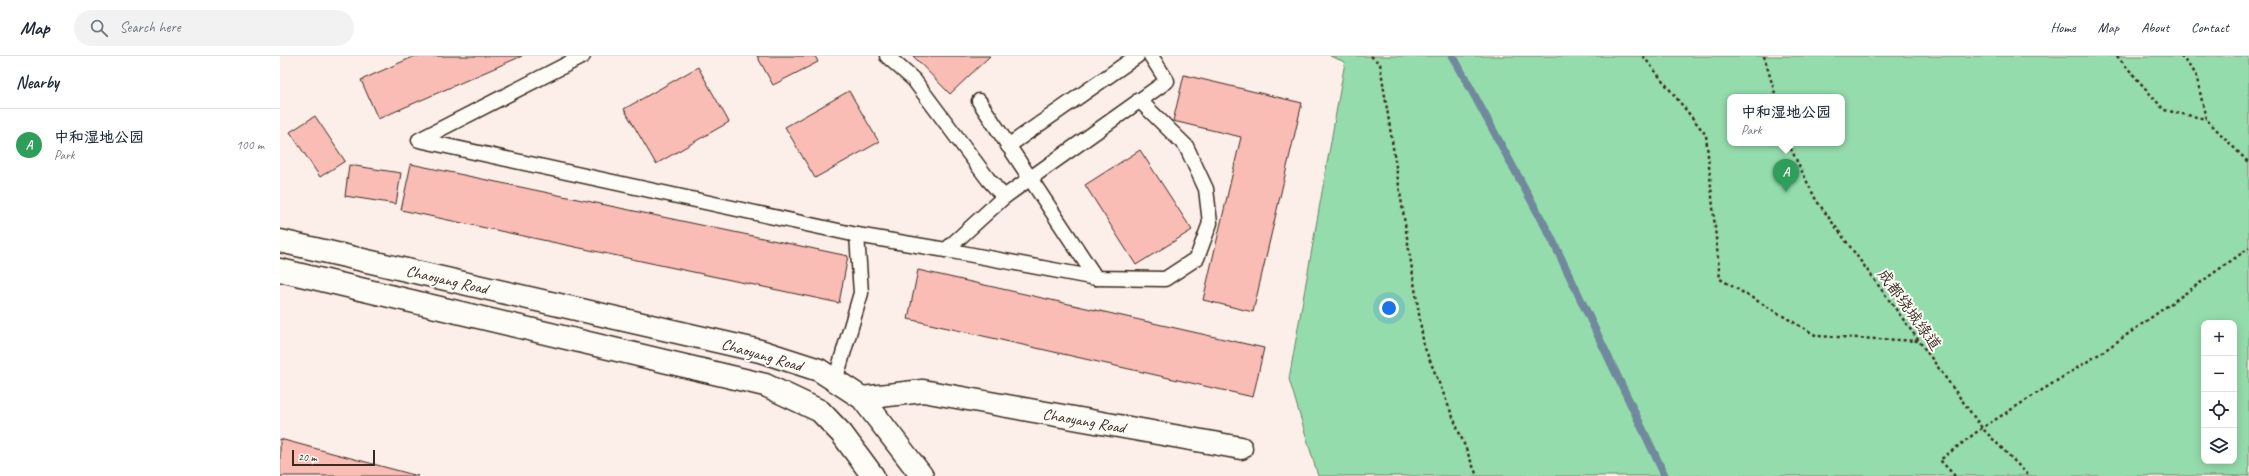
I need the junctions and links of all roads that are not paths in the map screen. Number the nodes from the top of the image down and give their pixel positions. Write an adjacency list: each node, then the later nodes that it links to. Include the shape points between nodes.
1 (583, 56): 10 (lane, via 419,140)
2 (887, 56): 9 (lane, via 914,80)
3 (1137, 56): 7 (lane)
4 (1151, 56): 5 (lane, via 1167,81)
5 (1139, 100): 8 (lane); 14 (lane, via 1186,146 1206,189 1210,223 1197,258 1165,279)
6 (979, 101): 7 (lane)
7 (1008, 146): 8 (lane)
8 (1029, 178): 9 (lane); 14 (lane)
9 (1004, 197): 12 (lane)
10 (857, 235): 12 (lane); 15 (lane, via 861,293)
11 (280, 241): 15 (main road, Chaoyang Road, via 760,351 819,370)
12 (946, 250): 14 (lane)
13 (280, 270): 18 (main road, Chaoyang Road, via 765,385 820,412 842,434)
14 (1096, 278)
15 (835, 381): 16 (main road, Chaoyang Road)
16 (862, 398): 17 (main road, Chaoyang Road, via 923,391); 19 (main road)
17 (1241, 448)
18 (873, 476)
19 (922, 476)

